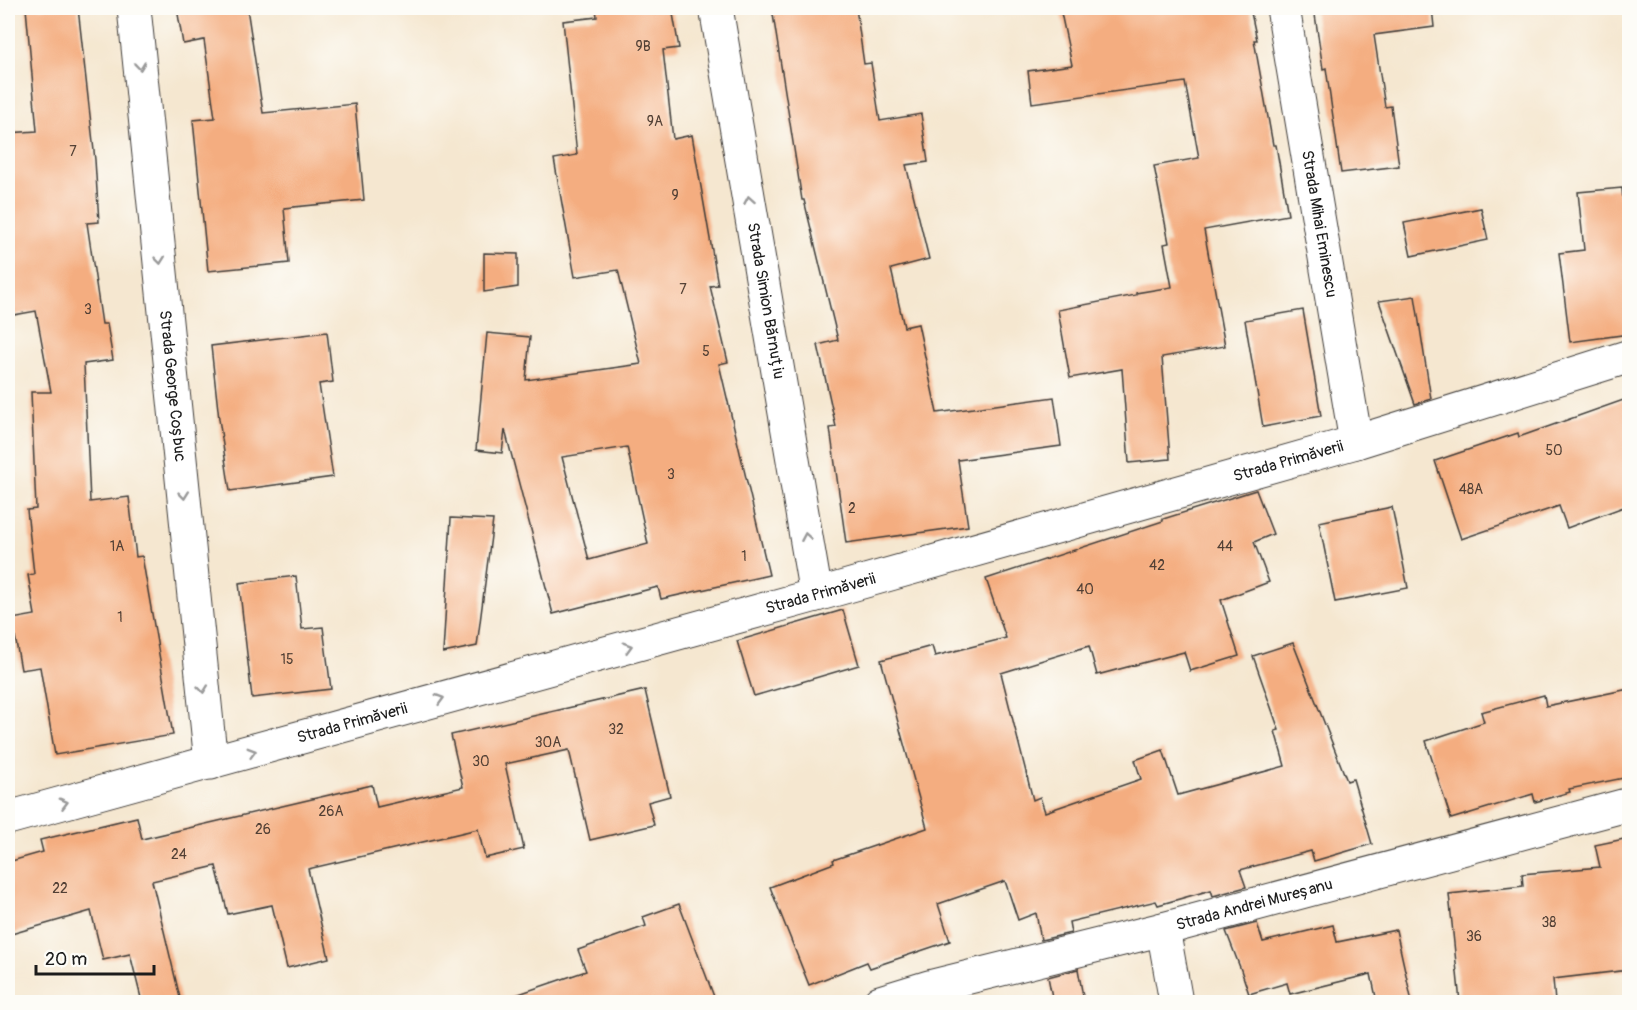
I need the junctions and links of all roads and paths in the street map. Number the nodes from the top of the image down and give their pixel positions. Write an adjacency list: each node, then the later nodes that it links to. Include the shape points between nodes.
1 (134, 8): 7 (street, Strada George Coșbuc, one-way to 7)
2 (716, 8): 6 (street, Strada Simion Bărnuțiu, one-way to 2)
3 (1282, 8): 5 (street, Strada Mihai Eminescu)
4 (1629, 356): 5 (street, Strada Primăverii)
5 (1356, 442): 6 (street, Strada Primăverii)
6 (816, 595): 7 (street, Strada Primăverii, one-way to 6)
7 (211, 763): 9 (street, Strada Primăverii, one-way to 7)
8 (1629, 804): 10 (street, Strada Andrei Mureșanu)
9 (8, 818)
10 (1162, 929): 11 (street, Strada Andrei Mureșanu); 12 (street)
11 (880, 1002)
12 (1176, 1002)

